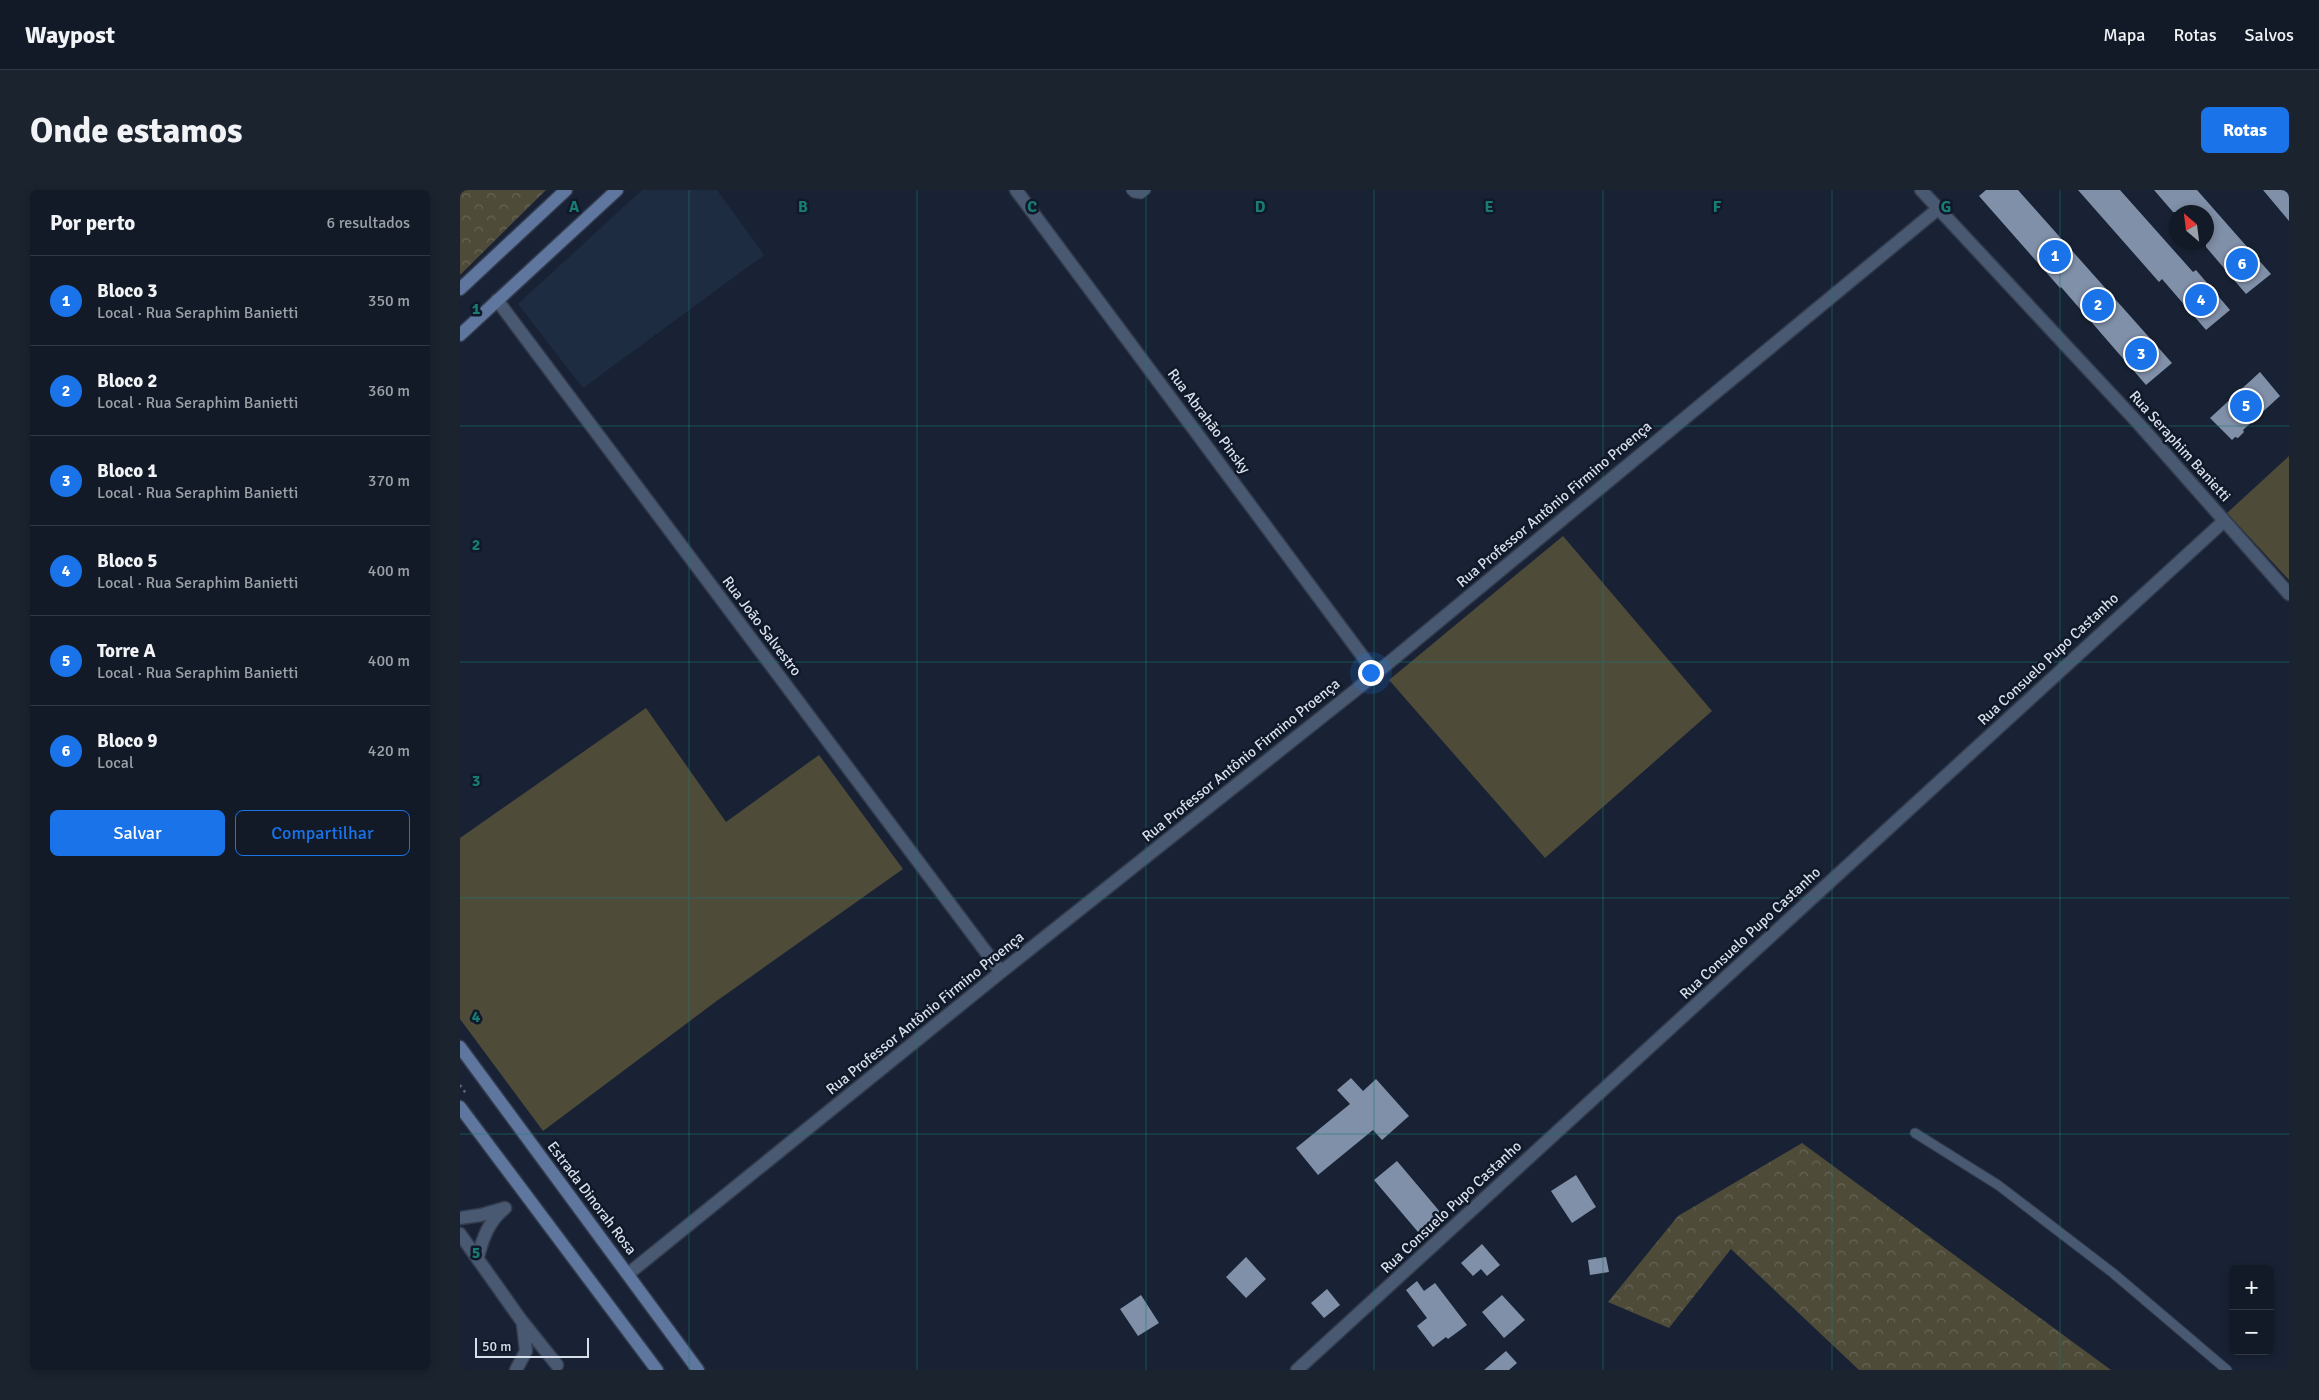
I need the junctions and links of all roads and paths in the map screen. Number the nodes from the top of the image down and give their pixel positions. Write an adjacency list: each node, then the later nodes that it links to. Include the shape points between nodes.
1 (566, 190): 8 (main road)
2 (616, 190): 9 (main road)
3 (1016, 190): 13 (street, Rua Abrahão Pinsky)
4 (1131, 190): 5 (lane, via 1140,194)
5 (1146, 190)
6 (1922, 190): 7 (street, Rua Seraphim Banietti)
7 (1939, 208): 11 (street, Rua Seraphim Banietti); 13 (street, Rua Professor Antônio Firmino Proença)
8 (460, 289)
9 (497, 300): 10 (main road); 14 (street, Rua João Salvestro)
10 (460, 335)
11 (2224, 521): 12 (street, Rua Seraphim Banietti); 28 (street, Rua Consuelo Pupo Castanho)
12 (2289, 594)
13 (1375, 673): 14 (street, Rua Professor Antônio Firmino Proença)
14 (1001, 972): 22 (street, Rua Professor Antônio Firmino Proença)
15 (460, 1047): 22 (main road, Estrada Dinorah Rosa)
16 (460, 1107): 26 (main road)
17 (1915, 1133): 29 (lane, via 1998,1185 2113,1274)
18 (460, 1218): 21 (street, via 505,1208 495,1216 482,1238)
19 (460, 1234): 21 (street)
20 (460, 1250): 21 (street)
21 (478, 1258): 23 (street)
22 (628, 1274): 27 (main road, Estrada Dinorah Rosa)
23 (521, 1320): 24 (street); 25 (street, via 526,1351)
24 (559, 1367): 25 (street, via 542,1356 525,1361)
25 (518, 1369)
26 (657, 1370)
27 (698, 1370)
28 (1297, 1370)
29 (2227, 1370)

